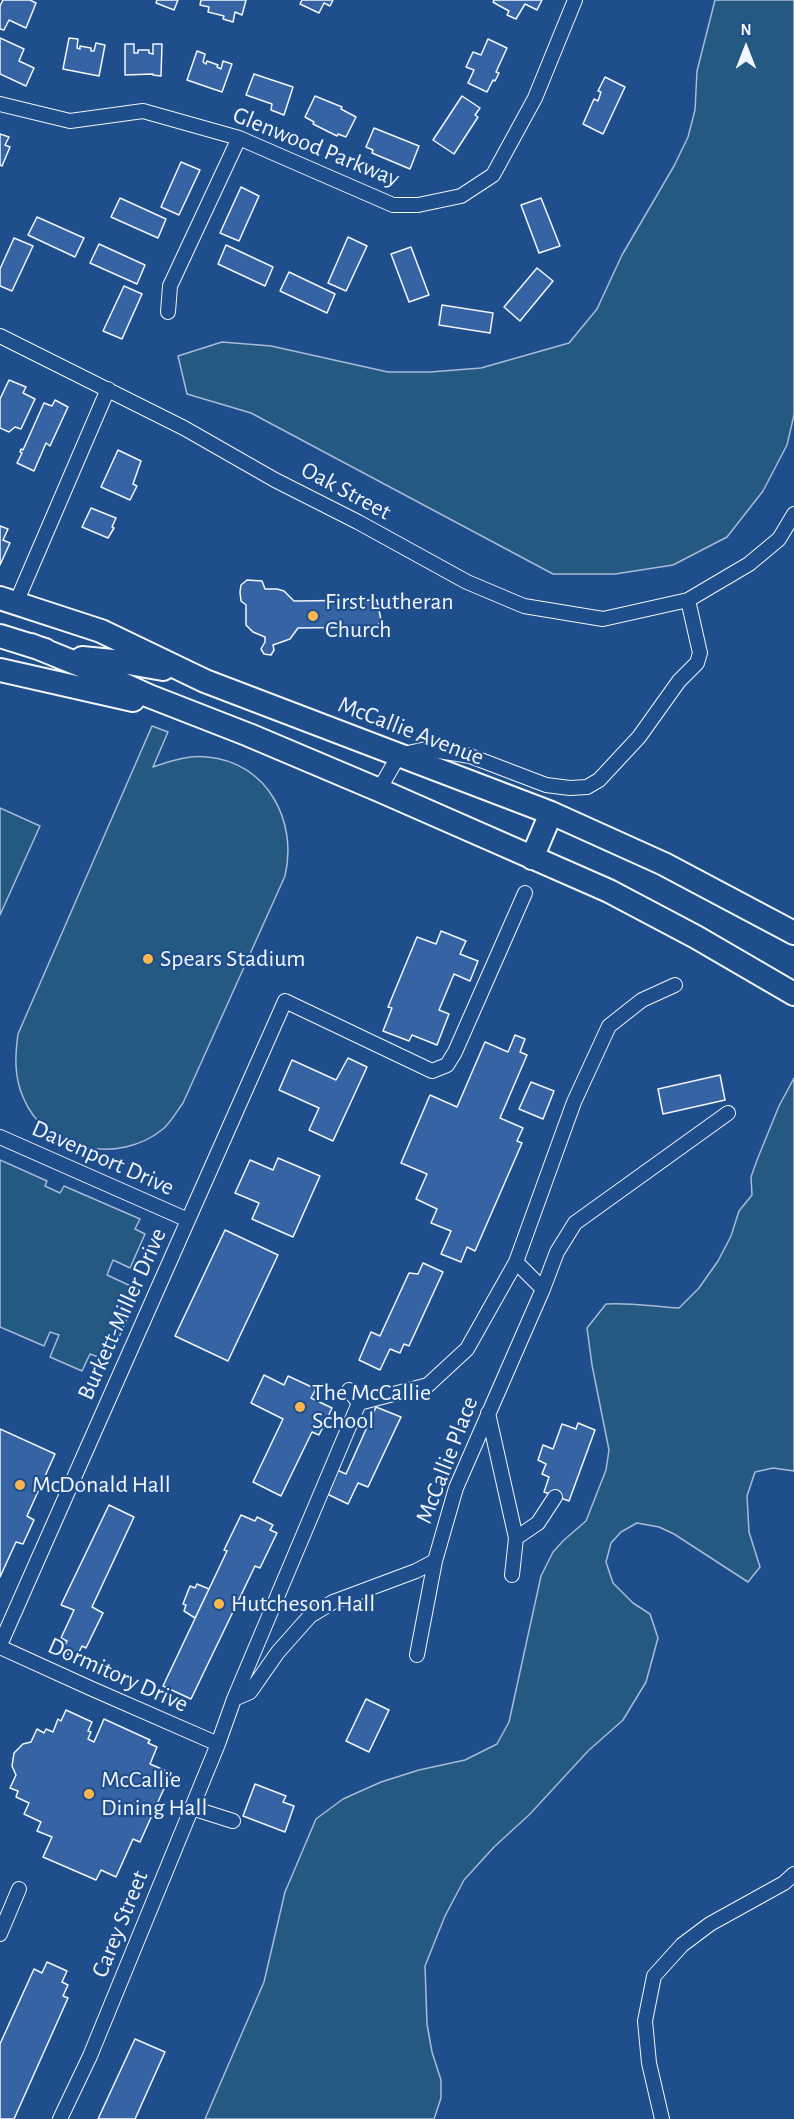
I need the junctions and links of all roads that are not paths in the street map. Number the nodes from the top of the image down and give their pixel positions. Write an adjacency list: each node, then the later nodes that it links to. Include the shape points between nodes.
1 (575, 0): 3 (street, Glenwood Parkway, via 535,98 493,175 461,196 418,205 393,205)
2 (0, 104): 3 (street, Glenwood Parkway, via 70,121 143,111)
3 (239, 138): 4 (street, via 170,286)
4 (168, 312)
5 (0, 336): 6 (street, Oak Street)
6 (108, 389): 8 (street); 9 (street, Oak Street, via 467,582 524,606 603,619)
7 (794, 514): 9 (street, Oak Street, via 779,539 749,564)
8 (8, 600): 13 (main road, McCallie Avenue, via 101,631)
9 (688, 600): 15 (street, via 700,653 697,663 679,681 639,737 599,780 587,787 546,784 471,756 426,749)
10 (0, 636): 11 (main road)
11 (31, 645): 13 (main road, via 72,657 157,667); 14 (main road)
12 (0, 670): 14 (main road, via 138,701)
13 (205, 681): 15 (main road, McCallie Avenue)
14 (249, 735): 16 (main road)
15 (399, 755): 16 (street); 17 (main road, McCallie Avenue)
16 (379, 790): 18 (main road)
17 (551, 813): 18 (main road); 20 (main road, McCallie Avenue, via 664,864)
18 (532, 858): 22 (main road, via 609,891)
19 (525, 893): 25 (street, Burkett-Miller Drive, via 447,1065 432,1071 285,1001)
20 (794, 933)
21 (675, 985): 26 (street, via 642,1000 609,1026 574,1102)
22 (794, 994)
23 (728, 1113): 27 (street, McCallie Place, via 575,1223 557,1252)
24 (0, 1137): 25 (street, Davenport Drive)
25 (188, 1220): 35 (street, Burkett-Miller Drive)
26 (516, 1262): 27 (street); 29 (street, via 467,1349 428,1385)
27 (543, 1289): 30 (street, McCallie Place)
28 (349, 1390): 29 (street)
29 (359, 1403): 37 (street)
30 (488, 1413): 32 (street); 33 (street, McCallie Place, via 456,1488)
31 (555, 1497): 32 (street, via 538,1523)
32 (516, 1538): 34 (street)
33 (435, 1561): 36 (street, McCallie Place); 37 (street, via 416,1572 333,1602 310,1616 250,1692)
34 (512, 1575)
35 (0, 1646): 38 (street, Dormitory Drive)
36 (417, 1655)
37 (234, 1699): 38 (street)
38 (218, 1744): 39 (street, Carey Street)
39 (192, 1808): 40 (street); 44 (street, Carey Street, via 90,2056)
40 (233, 1821)
41 (794, 1874): 45 (street, via 710,1924 682,1945 654,1976 645,2021 649,2063)
42 (19, 1889): 43 (street)
43 (0, 1934)
44 (60, 2119)
45 (662, 2119)

